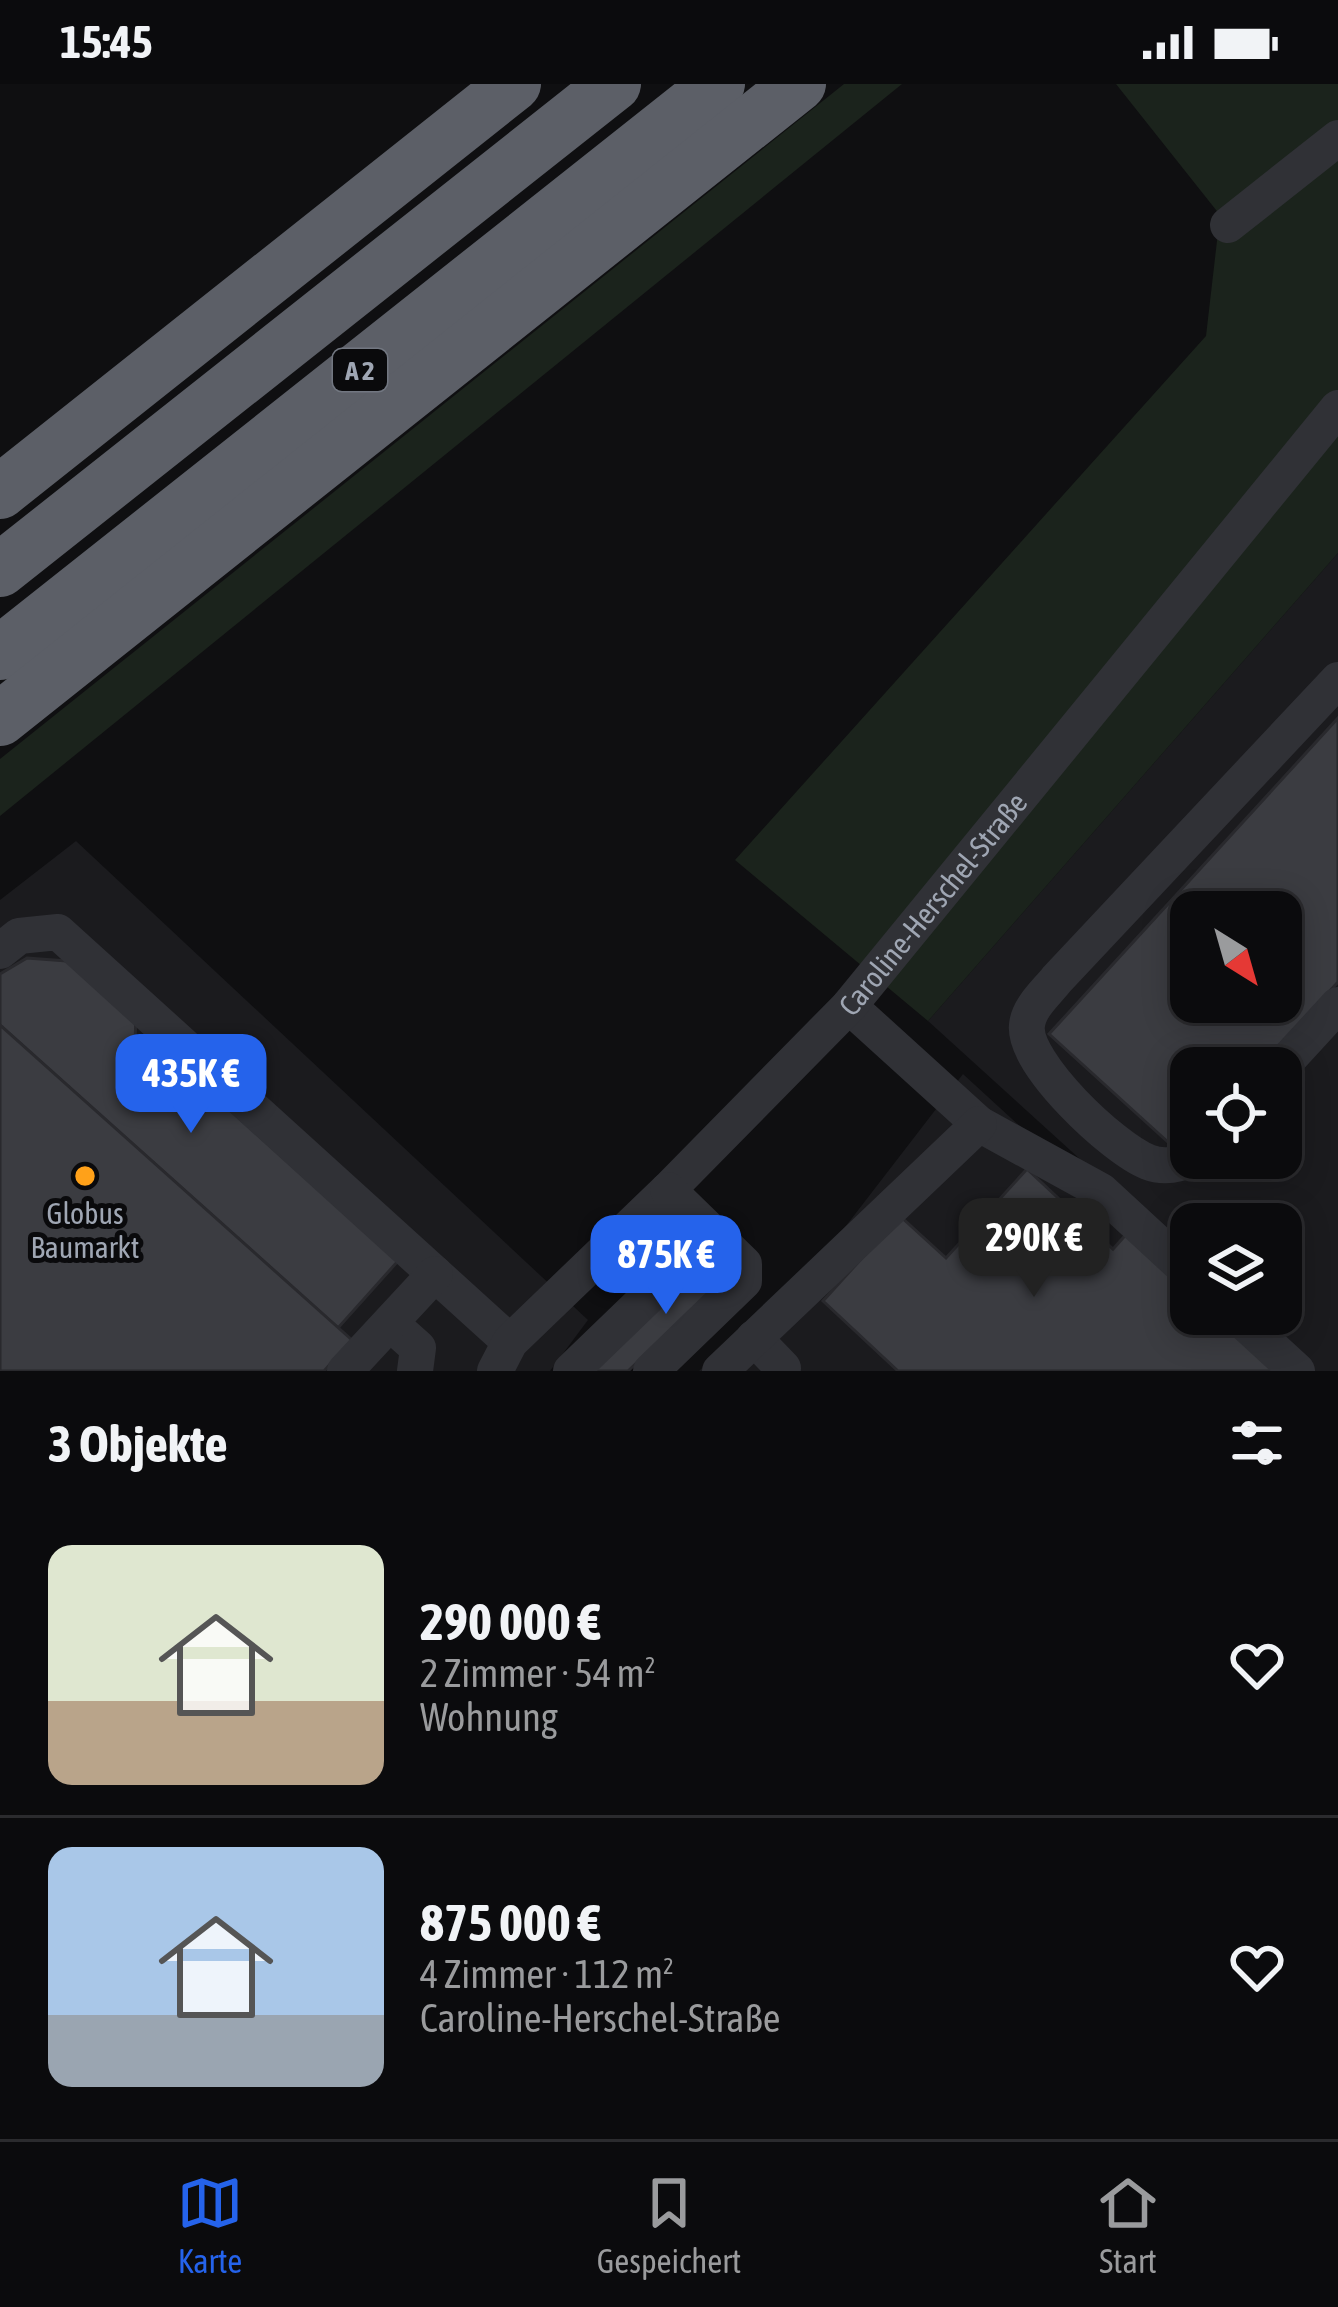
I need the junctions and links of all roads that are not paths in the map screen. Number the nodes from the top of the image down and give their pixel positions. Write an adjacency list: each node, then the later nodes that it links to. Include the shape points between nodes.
1 (514, 84): 8 (highway)
2 (614, 84): 9 (highway, A 2)
3 (718, 84): 10 (highway, A 2)
4 (799, 84): 12 (highway)
5 (1338, 138): 6 (street)
6 (1228, 225)
7 (1338, 408): 15 (street, Caroline-Herschel-Straße)
8 (0, 492)
9 (0, 570)
10 (0, 653)
11 (1338, 680): 18 (street, via 1057,979 1027,1022 1027,1043 1045,1072 1119,1145)
12 (0, 718)
13 (0, 952): 22 (street, via 19,936 58,932)
14 (1338, 1005): 16 (street)
15 (849, 1006): 17 (street); 19 (street, Caroline-Herschel-Straße)
16 (1299, 1047)
17 (979, 1124): 21 (street, via 1101,1191); 25 (street)
18 (1170, 1166)
19 (668, 1190): 20 (street); 26 (street, Caroline-Herschel-Straße)
20 (712, 1234): 30 (street); 31 (street, via 744,1264 744,1281)
21 (1170, 1255)
22 (435, 1274): 23 (street); 26 (street)
23 (390, 1323): 28 (street); 29 (street, via 418,1348)
24 (1258, 1335): 33 (street)
25 (754, 1338): 27 (street); 32 (street)
26 (502, 1356)
27 (783, 1368)
28 (345, 1371)
29 (415, 1371)
30 (571, 1371)
31 (651, 1371)
32 (720, 1371)
33 (1297, 1371)

